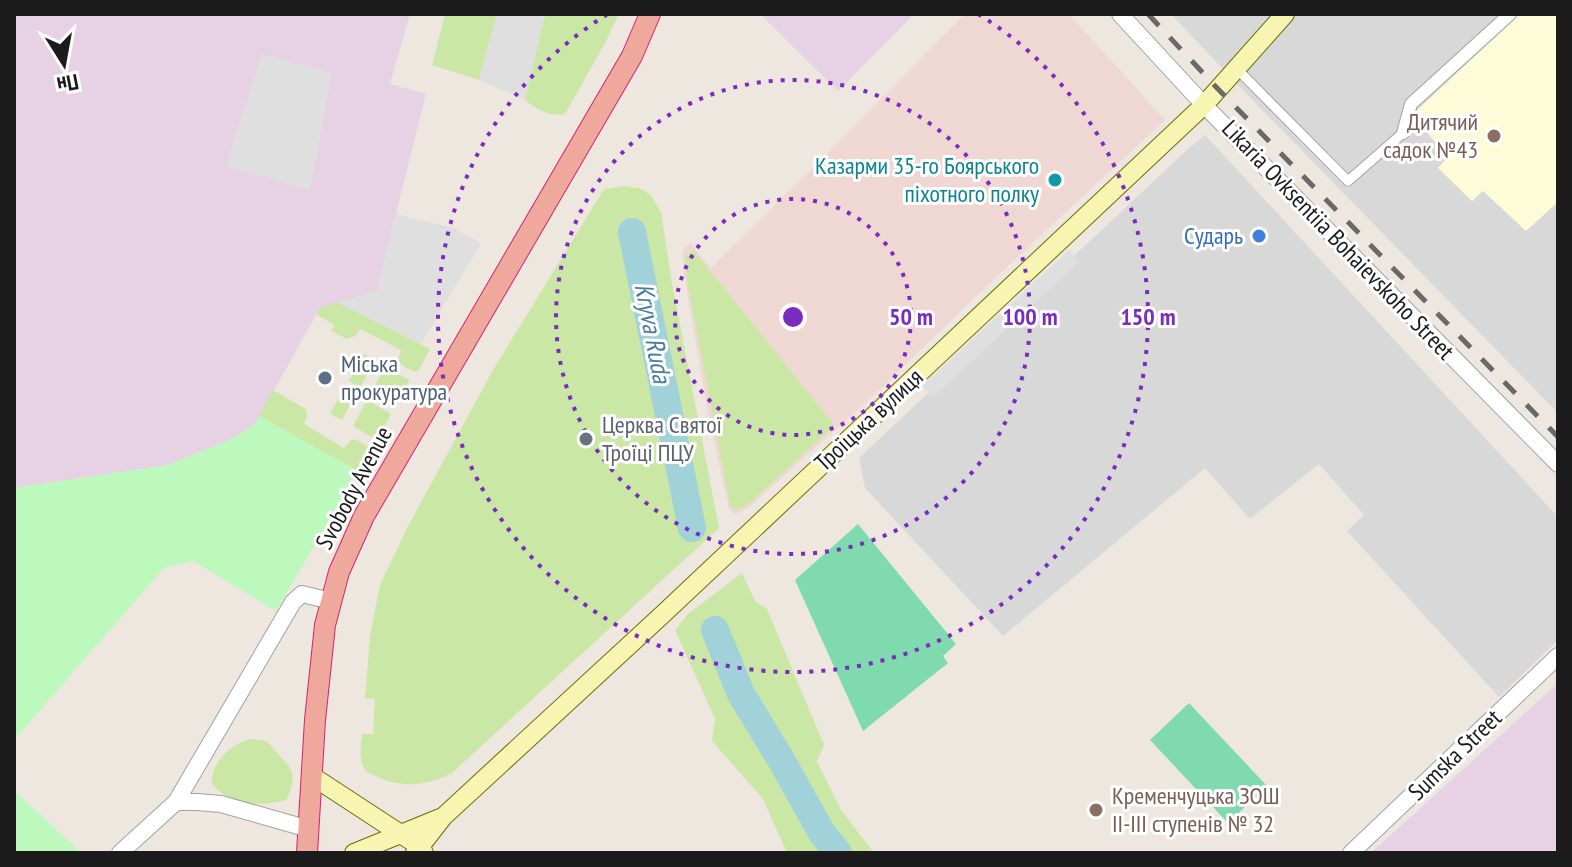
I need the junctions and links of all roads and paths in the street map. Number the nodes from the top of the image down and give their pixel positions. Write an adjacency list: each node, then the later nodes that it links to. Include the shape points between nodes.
1 (650, 14): 9 (highway, Svobody Avenue, via 632,56 364,516)
2 (1120, 14): 6 (street, Likaria Ovksentiia Bohaievskoho Street)
3 (1285, 14): 5 (main road, Троїцька вулиця)
4 (1510, 14): 7 (street, via 1411,104)
5 (1236, 68): 6 (main road, Троїцька вулиця); 7 (street, via 1348,181)
6 (1204, 105): 8 (street, Likaria Ovksentiia Bohaievskoho Street); 13 (main road, Троїцька вулиця)
7 (1403, 133)
8 (1558, 464)
9 (331, 601): 11 (highway, Svobody Avenue); 12 (street, via 302,594 293,602)
10 (1558, 656): 21 (street, Sumska Street)
11 (312, 776): 14 (highway, Svobody Avenue); 15 (main road)
12 (176, 802): 14 (street, via 221,804); 18 (street)
13 (443, 817): 15 (main road); 17 (main road)
14 (309, 829): 19 (highway, Svobody Avenue)
15 (401, 835): 16 (main road); 17 (main road)
16 (376, 848): 20 (main road)
17 (419, 851)
18 (120, 853)
19 (307, 853)
20 (354, 853)
21 (1351, 853)

